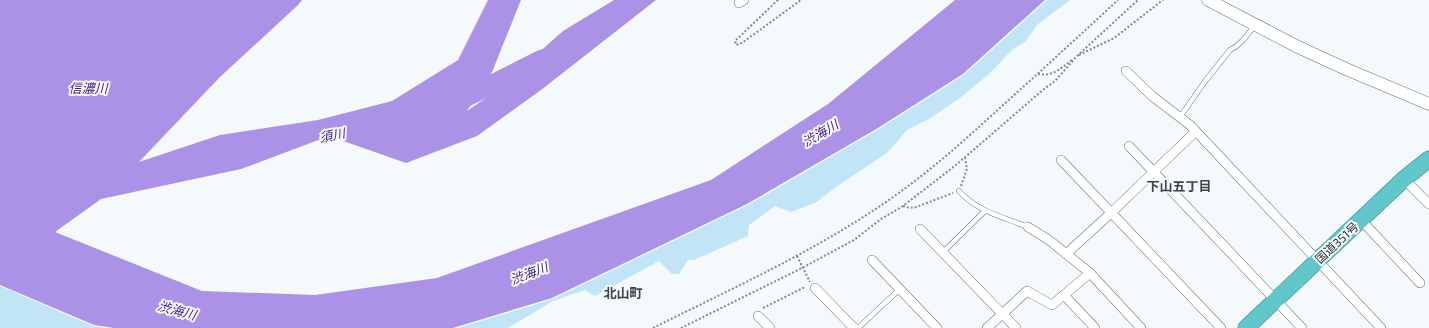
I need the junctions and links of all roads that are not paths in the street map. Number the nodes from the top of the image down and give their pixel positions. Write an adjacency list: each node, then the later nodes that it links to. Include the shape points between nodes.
1 (1208, 0): 2 (street)
2 (1255, 25): 4 (street, via 1346,69); 5 (lane, via 1243,41 1230,50)
3 (1126, 71): 5 (street, via 1152,96)
4 (1429, 104)
5 (1180, 117): 6 (street)
6 (1195, 132): 10 (street); 22 (street)
7 (1129, 146): 10 (street)
8 (1429, 159): 11 (highway, 国道351号)
9 (1061, 160): 15 (street)
10 (1154, 173): 15 (street); 28 (street)
11 (1404, 179): 13 (street); 16 (highway, 国道351号)
12 (959, 191): 14 (lane)
13 (1429, 204)
14 (985, 211): 17 (lane); 19 (lane)
15 (1111, 213): 20 (street); 39 (street)
16 (1361, 220): 22 (highway, 国道351号); 24 (street)
17 (1028, 227): 20 (street)
18 (920, 229): 19 (street)
19 (943, 252): 29 (street)
20 (1066, 254): 23 (street)
21 (872, 260): 26 (street)
22 (1318, 261): 28 (highway, 国道351号); 42 (street)
23 (1090, 274): 27 (street); 38 (street)
24 (1420, 283)
25 (815, 288): 32 (street)
26 (900, 289): 33 (lane); 34 (street)
27 (1064, 295): 29 (street, via 1052,305 1027,292); 37 (street)
28 (1276, 301): 40 (highway, 国道351号); 41 (street)
29 (1002, 314): 35 (street); 36 (street)
30 (758, 316): 31 (street)
31 (770, 328)
32 (854, 328)
33 (858, 328)
34 (937, 328)
35 (987, 328)
36 (1016, 328)
37 (1095, 328)
38 (1141, 328)
39 (1221, 328)
40 (1246, 328)
41 (1302, 328)
42 (1381, 328)

